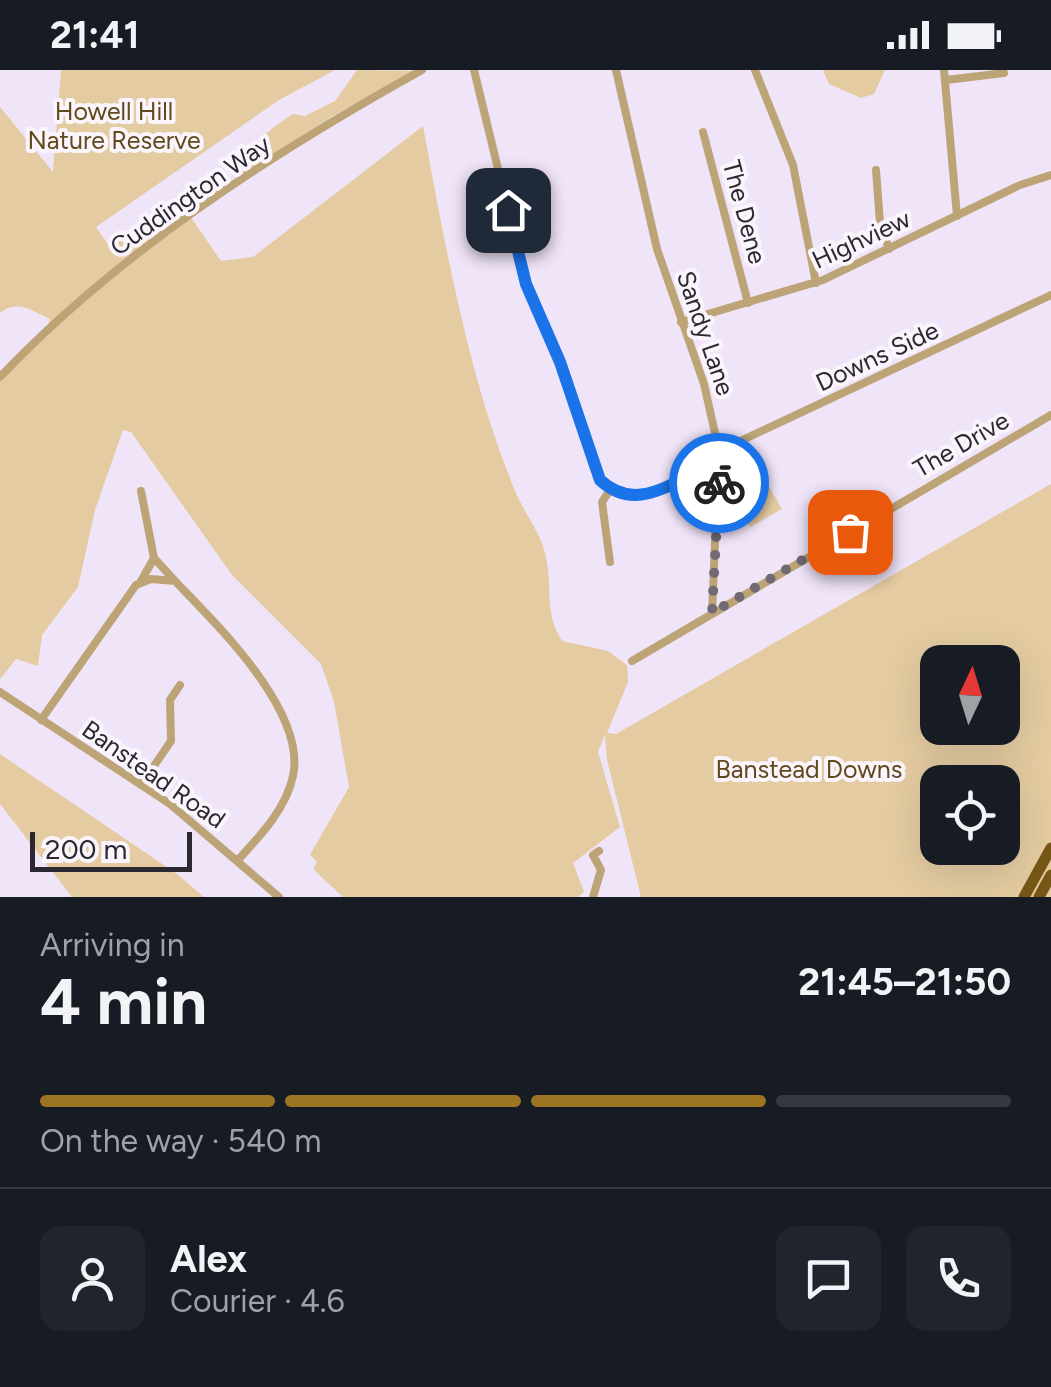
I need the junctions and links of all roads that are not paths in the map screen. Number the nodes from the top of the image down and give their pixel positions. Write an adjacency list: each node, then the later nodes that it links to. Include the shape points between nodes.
1 (422, 70): 16 (street, Cuddington Way, via 128,258)
2 (474, 70): 20 (street, via 526,284 600,480)
3 (616, 70): 15 (street, Sandy Lane)
4 (755, 70): 12 (street, via 794,165)
5 (1004, 73): 6 (street)
6 (945, 75): 10 (street)
7 (703, 132): 14 (street, The Dene)
8 (876, 170): 11 (street)
9 (1051, 175): 10 (street, Highview)
10 (958, 216): 11 (street, Highview)
11 (889, 249): 12 (street, Highview)
12 (816, 283): 14 (street, Highview)
13 (1051, 295): 18 (street, Downs Side)
14 (748, 302): 15 (street, Highview)
15 (680, 322): 18 (street, Sandy Lane, via 704,384)
16 (0, 377)
17 (1051, 415): 26 (street, The Drive)
18 (719, 451): 19 (street, Sandy Lane)
19 (720, 464): 20 (street, via 640,497); 26 (street, Sandy Lane)
20 (610, 490): 23 (street, via 602,502)
21 (141, 491): 22 (street)
22 (154, 558): 24 (street); 25 (street)
23 (610, 562)
24 (142, 581): 25 (street); 30 (street)
25 (175, 581): 34 (street, via 261,680 293,752 283,802)
26 (712, 613): 27 (street, The Drive)
27 (632, 661)
28 (180, 686): 31 (street, via 170,700 171,742)
29 (0, 692): 30 (street, Banstead Road)
30 (41, 720): 31 (street, Banstead Road)
31 (141, 785): 34 (street, Banstead Road)
32 (1051, 848): 38 (highway)
33 (599, 851): 37 (street, via 593,855 601,870)
34 (238, 860): 36 (street, Banstead Road)
35 (1051, 875): 39 (highway)
36 (279, 897)
37 (593, 897)
38 (1024, 897)
39 (1039, 897)

